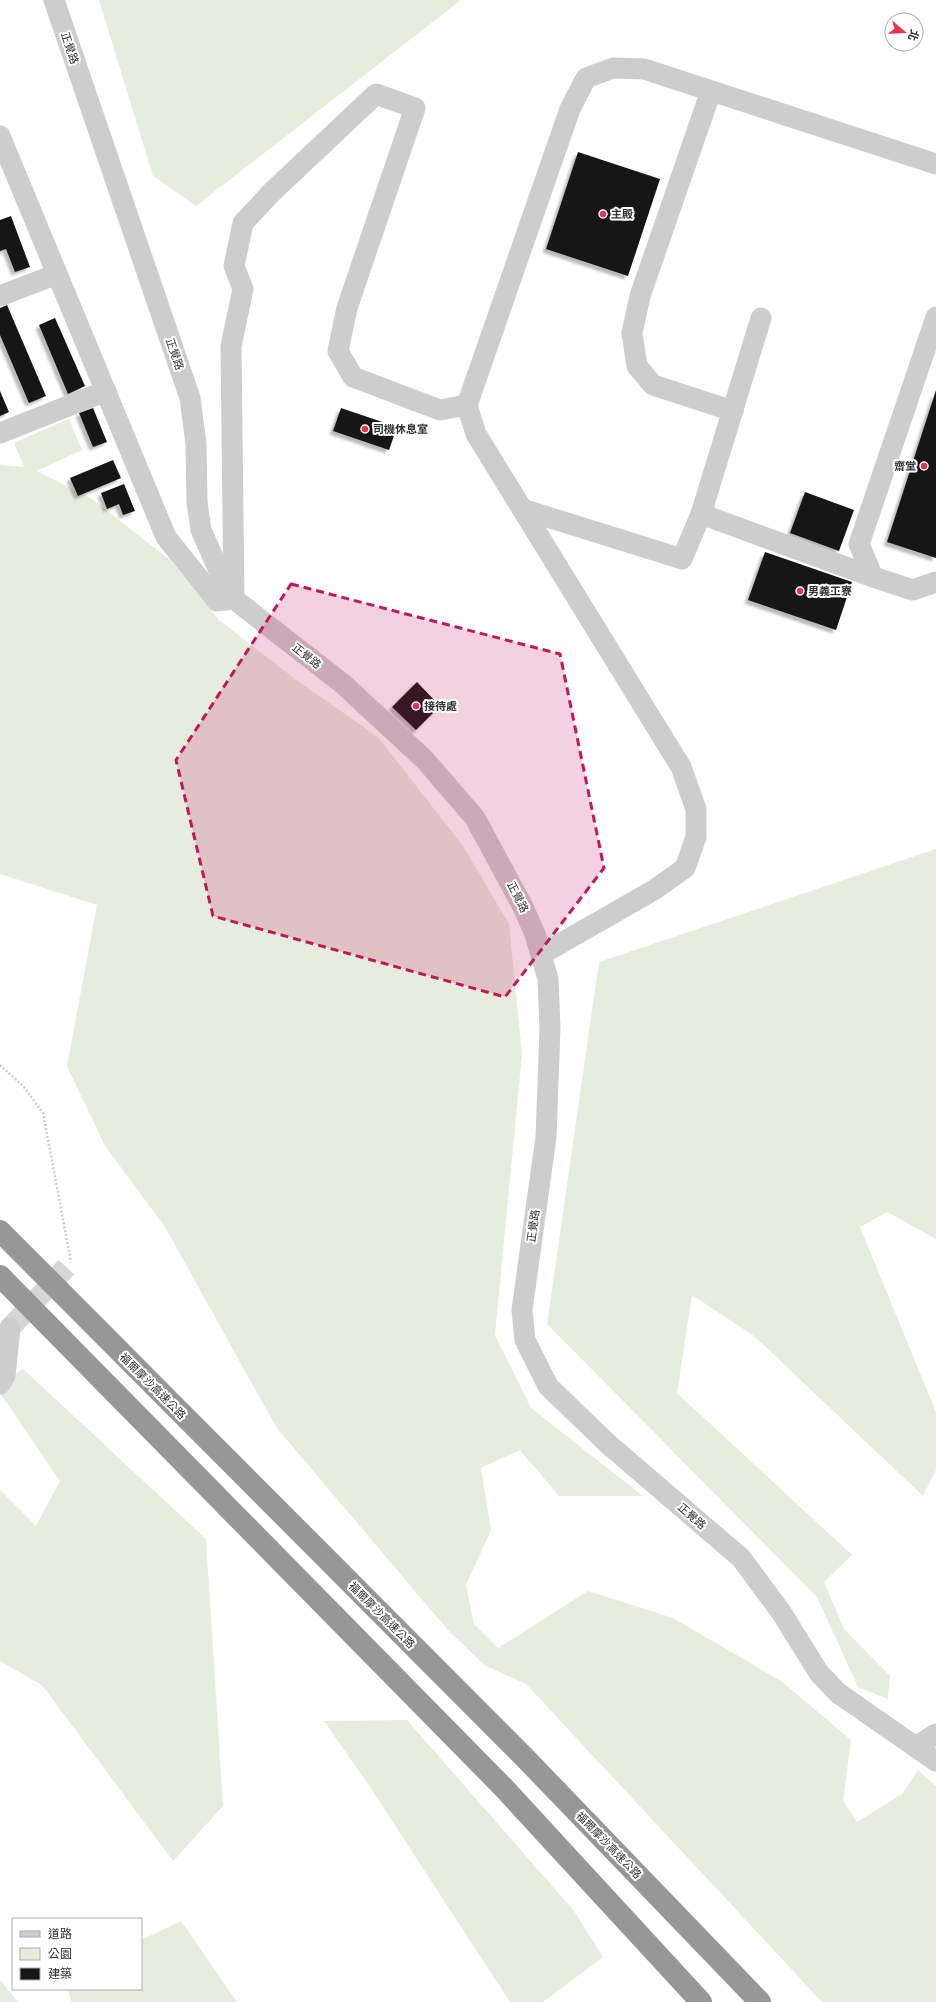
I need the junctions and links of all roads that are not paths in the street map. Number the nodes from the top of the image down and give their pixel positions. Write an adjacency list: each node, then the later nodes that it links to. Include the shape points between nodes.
1 (54, 0): 17 (street, 正覺路, via 190,398 196,444 197,502 202,530)
2 (711, 91): 4 (street); 10 (street, via 644,69 613,68 586,78 570,110); 11 (street, via 640,296 632,333 637,366 652,384)
3 (3, 148): 5 (street)
4 (936, 164)
5 (57, 274): 6 (street); 9 (street)
6 (0, 296)
7 (936, 317): 15 (street, via 858,544)
8 (761, 318): 11 (street)
9 (106, 391): 12 (street); 17 (street, via 166,537 217,601)
10 (467, 405): 13 (street, via 476,434); 17 (street, via 440,410 353,377 338,351 347,308 415,108 376,94 272,192 243,224 234,266 243,288 231,346)
11 (733, 410): 14 (street)
12 (0, 433)
13 (522, 509): 14 (street, via 682,559); 18 (street, via 681,767 696,809 696,836 685,868 654,890)
14 (701, 514): 15 (street)
15 (873, 577): 16 (street, via 913,590)
16 (936, 582)
17 (234, 600): 18 (street, 正覺路, via 343,684 425,760 475,818 523,907)
18 (542, 954): 24 (street, 正覺路, via 548,979 550,1028 546,1137 522,1310 525,1340 548,1386 607,1442 741,1558 781,1612 819,1673 838,1693)
19 (0, 1231): 28 (highway, 福爾摩沙高速公路, via 527,1760)
20 (0, 1276): 26 (highway, via 503,1787)
21 (10, 1328): 22 (street, via 5,1376)
22 (0, 1384)
23 (936, 1734): 24 (street)
24 (917, 1746): 25 (street, 正覺路)
25 (936, 1761)
26 (688, 1993): 27 (highway)
27 (701, 2002)
28 (760, 2002)

